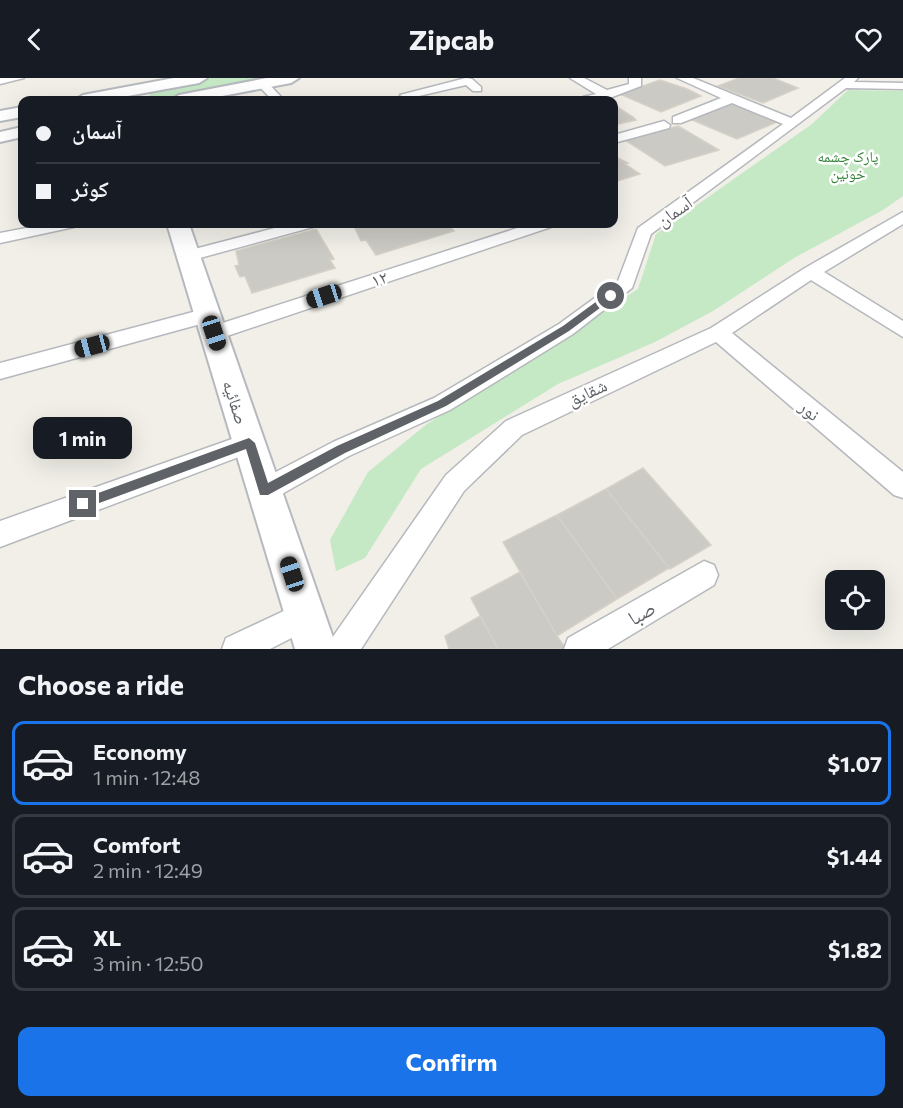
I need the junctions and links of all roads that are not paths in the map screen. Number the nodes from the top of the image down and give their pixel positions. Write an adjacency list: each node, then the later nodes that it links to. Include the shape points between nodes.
1 (18, 78): 9 (street)
2 (112, 78): 15 (street, via 115,84)
3 (199, 78): 15 (street)
4 (291, 78): 11 (street)
5 (429, 78): 13 (street)
6 (576, 78): 17 (street)
7 (635, 78): 17 (street, via 634,86)
8 (683, 78): 22 (street)
9 (0, 81)
10 (849, 81): 12 (street); 26 (street, آسمان)
11 (263, 84): 19 (street); 20 (street)
12 (903, 86)
13 (440, 87): 14 (street, via 468,81); 16 (street)
14 (477, 89)
15 (136, 90): 18 (street)
16 (406, 94)
17 (607, 95): 21 (street)
18 (104, 96)
19 (200, 96)
20 (274, 96)
21 (603, 96)
22 (730, 99): 25 (street); 26 (street)
23 (18, 113): 24 (street)
24 (0, 116)
25 (677, 120)
26 (793, 124): 45 (street, آسمان, via 644,232 626,284 566,329 442,404 341,449)
27 (664, 125): 30 (street)
28 (18, 133): 29 (street)
29 (0, 137)
30 (618, 138)
31 (903, 217): 38 (street, شقایق)
32 (49, 228): 36 (street)
33 (179, 228): 37 (street, صفائیه)
34 (292, 228): 37 (street)
35 (532, 228): 39 (street, ۱۲)
36 (0, 238)
37 (189, 256): 39 (street, صفائیه)
38 (811, 272): 40 (street); 41 (street, شقایق)
39 (211, 324): 42 (street, ۱۲); 43 (street, صفائیه)
40 (903, 330)
41 (718, 333): 44 (street, نور); 51 (street, شقایق, via 514,428 455,483)
42 (0, 371)
43 (249, 443): 45 (street, صفائیه); 46 (street)
44 (903, 487)
45 (264, 491): 48 (street, صفائیه)
46 (0, 534)
47 (704, 575): 52 (street, صبا)
48 (305, 616): 49 (street); 50 (street, صفائیه)
49 (237, 649)
50 (316, 649)
51 (344, 649)
52 (579, 649)

